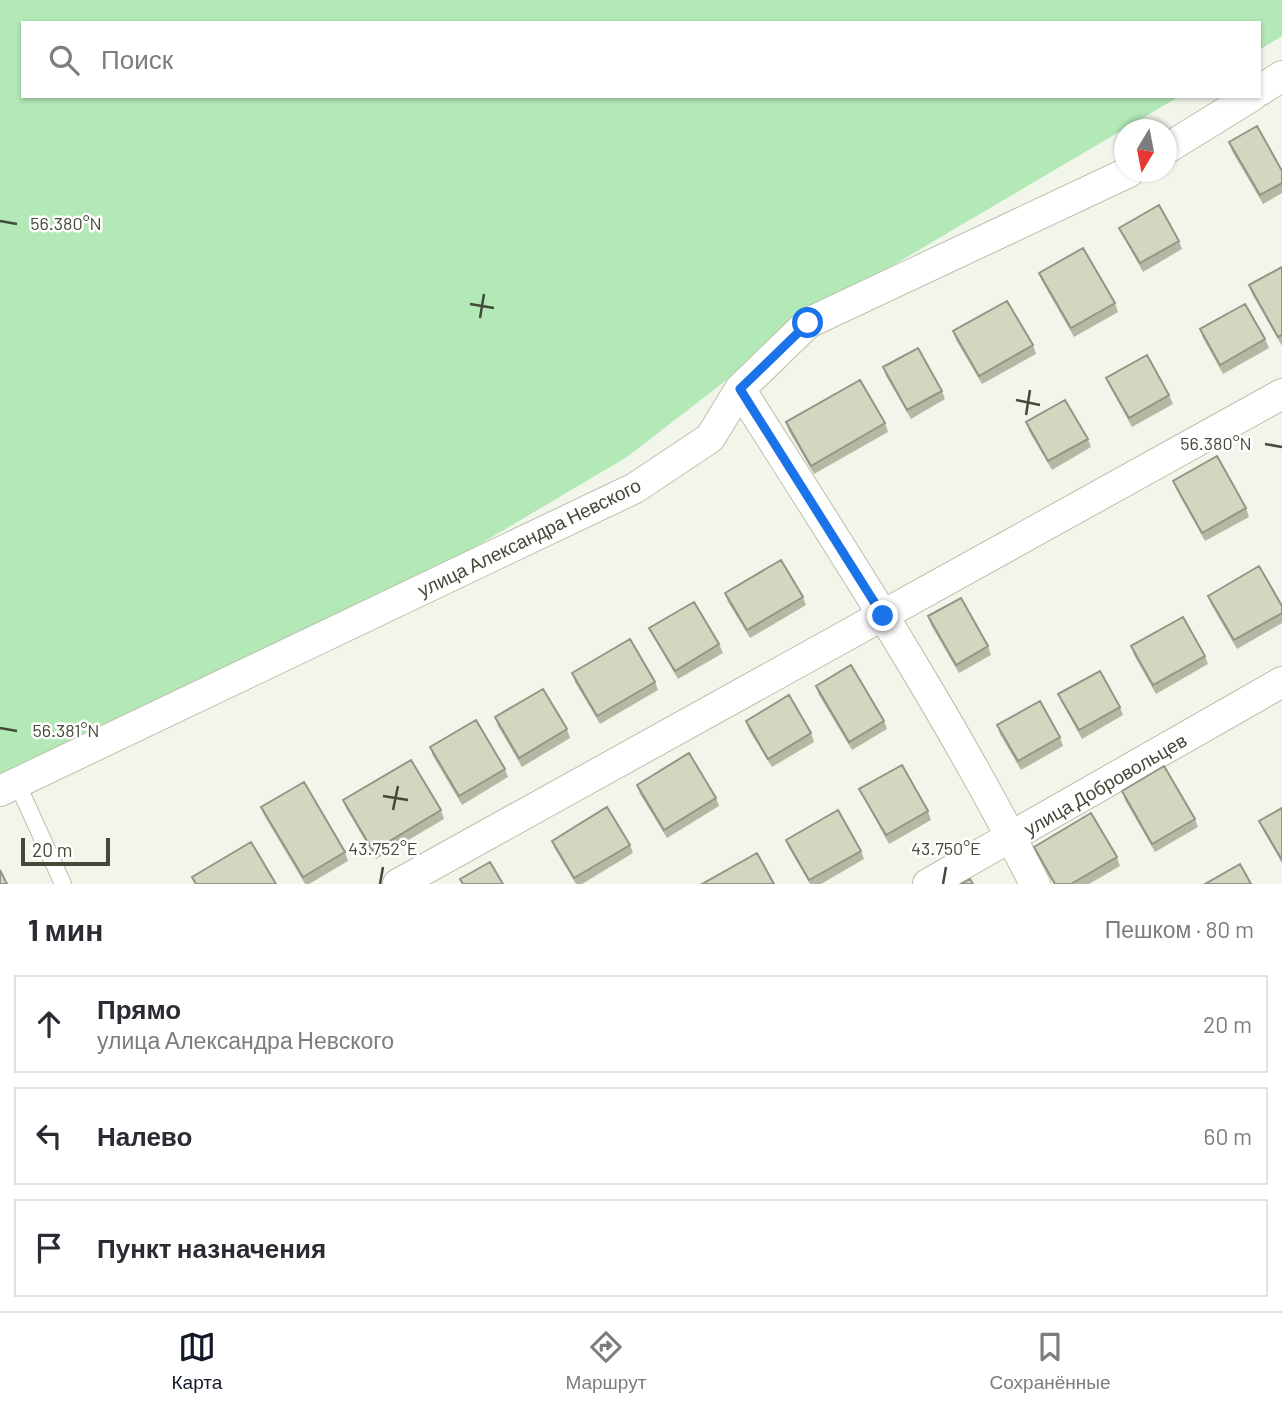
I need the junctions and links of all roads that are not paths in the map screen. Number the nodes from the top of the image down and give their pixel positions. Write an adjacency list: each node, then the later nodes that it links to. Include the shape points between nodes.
1 (1282, 76): 2 (street)
2 (1261, 90)
3 (1249, 98): 4 (street)
4 (1177, 143)
5 (1114, 179): 6 (street, улица Александра Невского, via 808,323)
6 (740, 389): 8 (street); 10 (street, улица Александра Невского, via 710,438 635,488)
7 (1282, 394): 8 (street)
8 (883, 616): 11 (street); 13 (street)
9 (1282, 682): 11 (street, улица Добровольцев)
10 (9, 787): 12 (lane)
11 (1012, 838): 14 (street, улица Добровольцев); 15 (street)
12 (63, 884)
13 (398, 884)
14 (928, 884)
15 (1035, 884)

